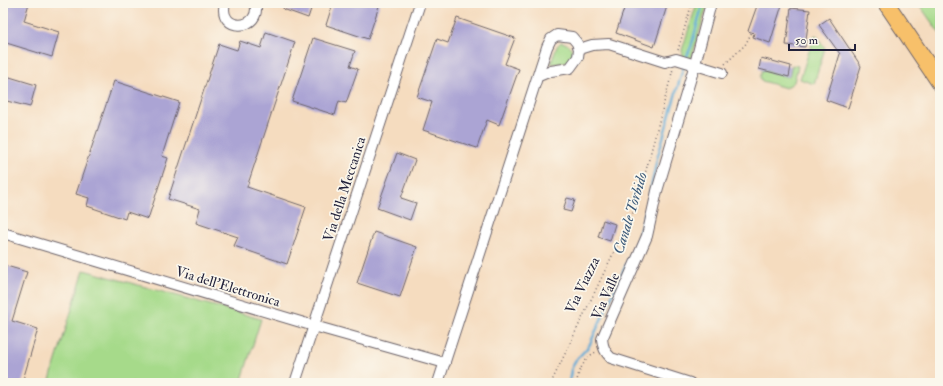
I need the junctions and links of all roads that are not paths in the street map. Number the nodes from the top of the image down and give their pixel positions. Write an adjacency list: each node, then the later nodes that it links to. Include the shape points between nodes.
1 (225, 3): 2 (street, via 223,11 226,18 239,26 253,18)
2 (255, 3)
3 (420, 3): 12 (street, Via della Meccanica)
4 (711, 3): 7 (street, Via Valle)
5 (886, 3): 10 (main road)
6 (579, 49): 7 (street, via 605,44 665,62 676,59); 9 (street, via 575,63 570,68); 9 (street, via 572,37 557,35 551,39)
7 (695, 64): 8 (street); 16 (street, Via Valle, via 657,191 647,236 602,339 602,346 611,358)
8 (722, 70)
9 (539, 76): 13 (street)
10 (940, 83)
11 (3, 233): 12 (street, Via dell'Elettronica)
12 (314, 326): 13 (street, Via dell'Elettronica); 14 (street, Via della Meccanica)
13 (445, 363): 15 (street)
14 (295, 383)
15 (438, 383)
16 (690, 383)

